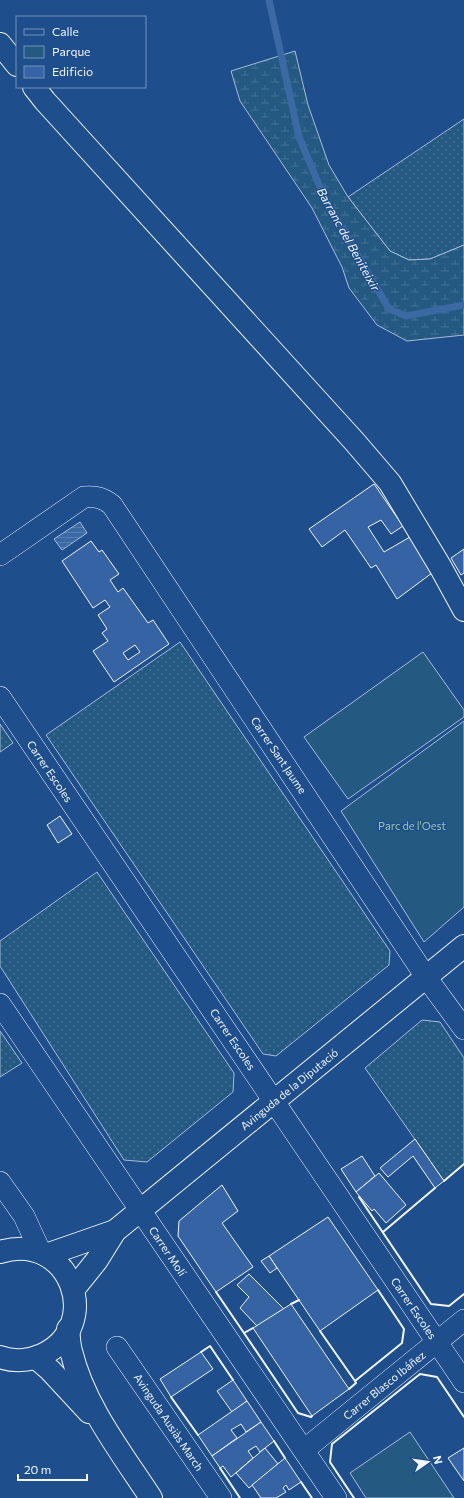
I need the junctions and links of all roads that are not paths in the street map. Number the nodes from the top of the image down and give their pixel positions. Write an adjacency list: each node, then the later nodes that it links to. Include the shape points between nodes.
1 (0, 44): 2 (street)
2 (16, 64)
3 (35, 88): 5 (street, via 390,483)
4 (0, 555): 8 (street, Carrer Sant Jaume, via 84,497 96,496 112,505)
5 (464, 610)
6 (0, 697): 11 (street, Carrer Escoles)
7 (464, 946): 8 (street, Avinguda de la Diputació)
8 (426, 977): 10 (street, Carrer Sant Jaume); 11 (street, Avinguda de la Diputació)
9 (0, 1004): 13 (street, Carrer Molí)
10 (464, 1029)
11 (275, 1101): 13 (street, Avinguda de la Diputació); 20 (street, Carrer Escoles)
12 (0, 1182): 16 (street, via 24,1216)
13 (140, 1211): 14 (street, Avinguda de la Diputació); 26 (street, Carrer Molí)
14 (115, 1231): 16 (street); 17 (street, via 97,1260)
15 (0, 1252): 16 (street, via 26,1249)
16 (43, 1254): 17 (street, via 63,1270)
17 (73, 1290): 19 (street, via 74,1316)
18 (464, 1320): 20 (street, Carrer Blasco Ibáñez)
19 (68, 1329): 23 (street, via 62,1341 50,1352); 25 (street, via 71,1350 81,1380)
20 (437, 1342): 24 (street, Carrer Escoles); 26 (street, Carrer Blasco Ibáñez)
21 (117, 1347): 28 (street, Avinguda Ausiàs March)
22 (0, 1357): 23 (street, via 20,1361)
23 (36, 1358): 25 (street, via 80,1402)
24 (464, 1382)
25 (110, 1438): 27 (street)
26 (304, 1450): 29 (street, Carrer Molí)
27 (151, 1498)
28 (220, 1498)
29 (336, 1498)

